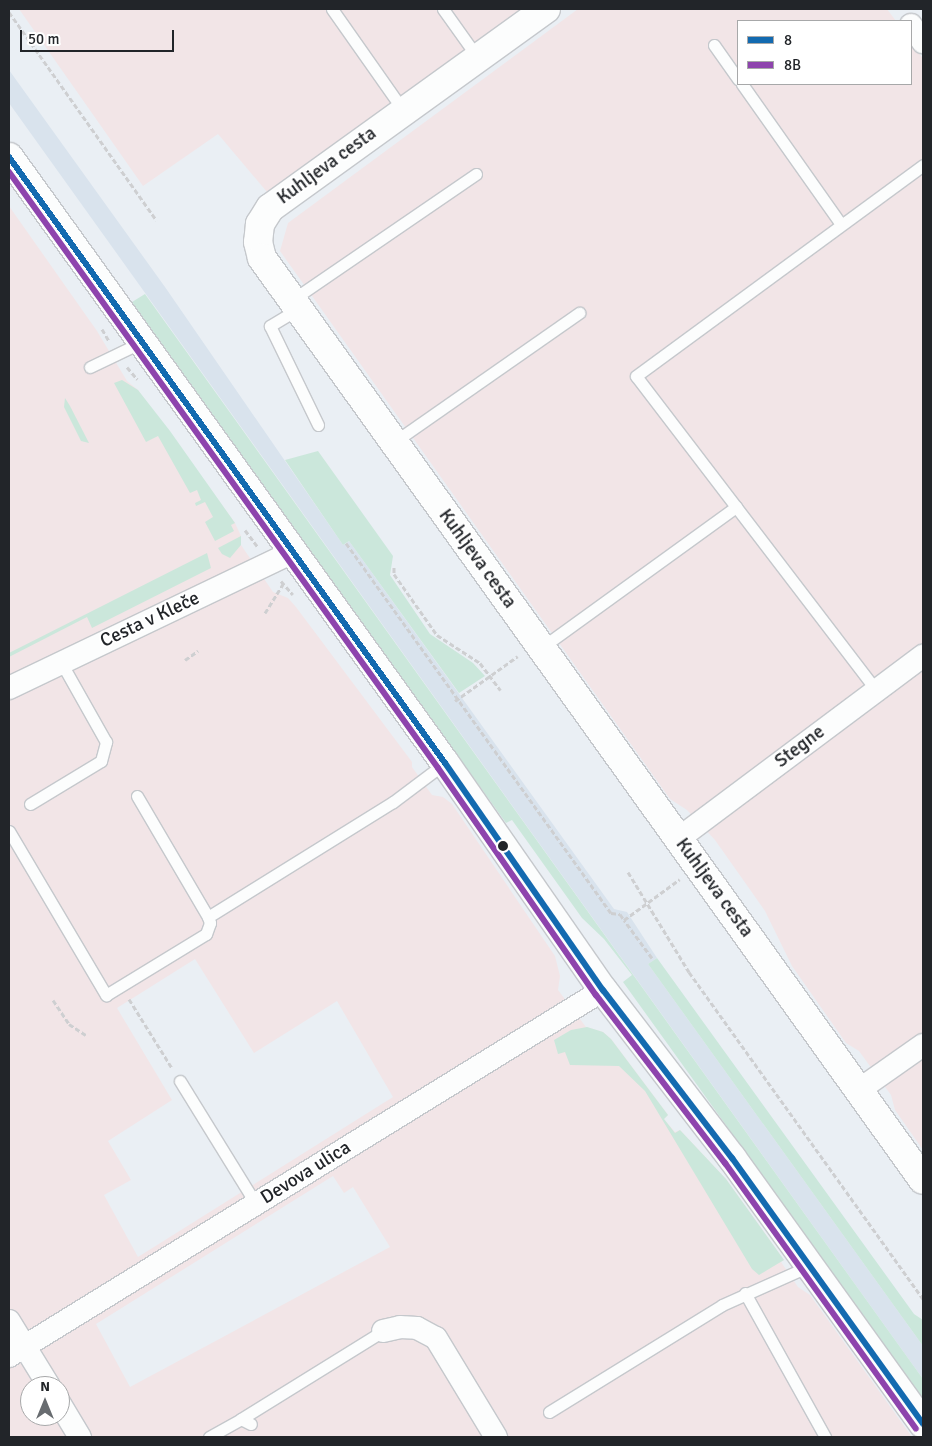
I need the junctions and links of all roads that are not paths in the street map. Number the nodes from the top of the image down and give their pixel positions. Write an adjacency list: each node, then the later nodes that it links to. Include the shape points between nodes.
1 (332, 9): 12 (lane)
2 (443, 9): 9 (lane)
3 (546, 9): 9 (street, Kuhljeva cesta)
4 (899, 9): 5 (street)
5 (907, 20)
6 (912, 26): 7 (street)
7 (923, 42)
8 (714, 45): 10 (lane)
9 (478, 58): 12 (street, Kuhljeva cesta)
10 (737, 78)
11 (743, 85): 16 (lane)
12 (403, 110): 17 (street, Kuhljeva cesta, via 270,208 260,224 258,242 262,258)
13 (9, 157): 19 (street)
14 (923, 165): 16 (lane)
15 (476, 174): 17 (lane)
16 (840, 223): 23 (lane, via 636,376)
17 (294, 305): 21 (lane, via 270,326); 22 (street, Kuhljeva cesta)
18 (579, 313): 22 (lane)
19 (142, 342): 20 (lane); 24 (street)
20 (90, 367)
21 (318, 425)
22 (394, 443): 25 (street, Kuhljeva cesta)
23 (736, 507): 25 (lane); 29 (lane)
24 (291, 553): 27 (street, Cesta v Kleče); 30 (street)
25 (539, 645): 34 (street, Kuhljeva cesta)
26 (923, 656): 29 (street, Stegne)
27 (61, 662): 28 (street, Cesta v Kleče); 32 (lane, via 106,742 101,761)
28 (9, 688)
29 (876, 690): 34 (street, Stegne)
30 (445, 763): 35 (lane, via 393,802); 36 (street)
31 (137, 796): 35 (lane)
32 (30, 804)
33 (9, 831): 35 (lane, via 106,995 206,934 210,923)
34 (678, 839): 39 (street, Kuhljeva cesta)
35 (208, 917)
36 (603, 990): 41 (street, Devova ulica); 42 (street)
37 (923, 1044): 39 (street)
38 (180, 1081): 41 (lane)
39 (859, 1090): 40 (street, Kuhljeva cesta)
40 (923, 1180)
41 (256, 1204): 46 (street, Devova ulica)
42 (810, 1265): 43 (lane); 50 (street)
43 (745, 1293): 48 (lane); 54 (lane)
44 (9, 1321): 46 (street)
45 (383, 1331): 52 (lane, via 246,1421); 53 (street, via 417,1328 436,1338)
46 (17, 1351): 47 (street)
47 (40, 1376)
48 (549, 1412)
49 (70, 1420): 51 (street)
50 (923, 1424)
51 (80, 1437)
52 (209, 1437)
53 (496, 1437)
54 (825, 1437)

